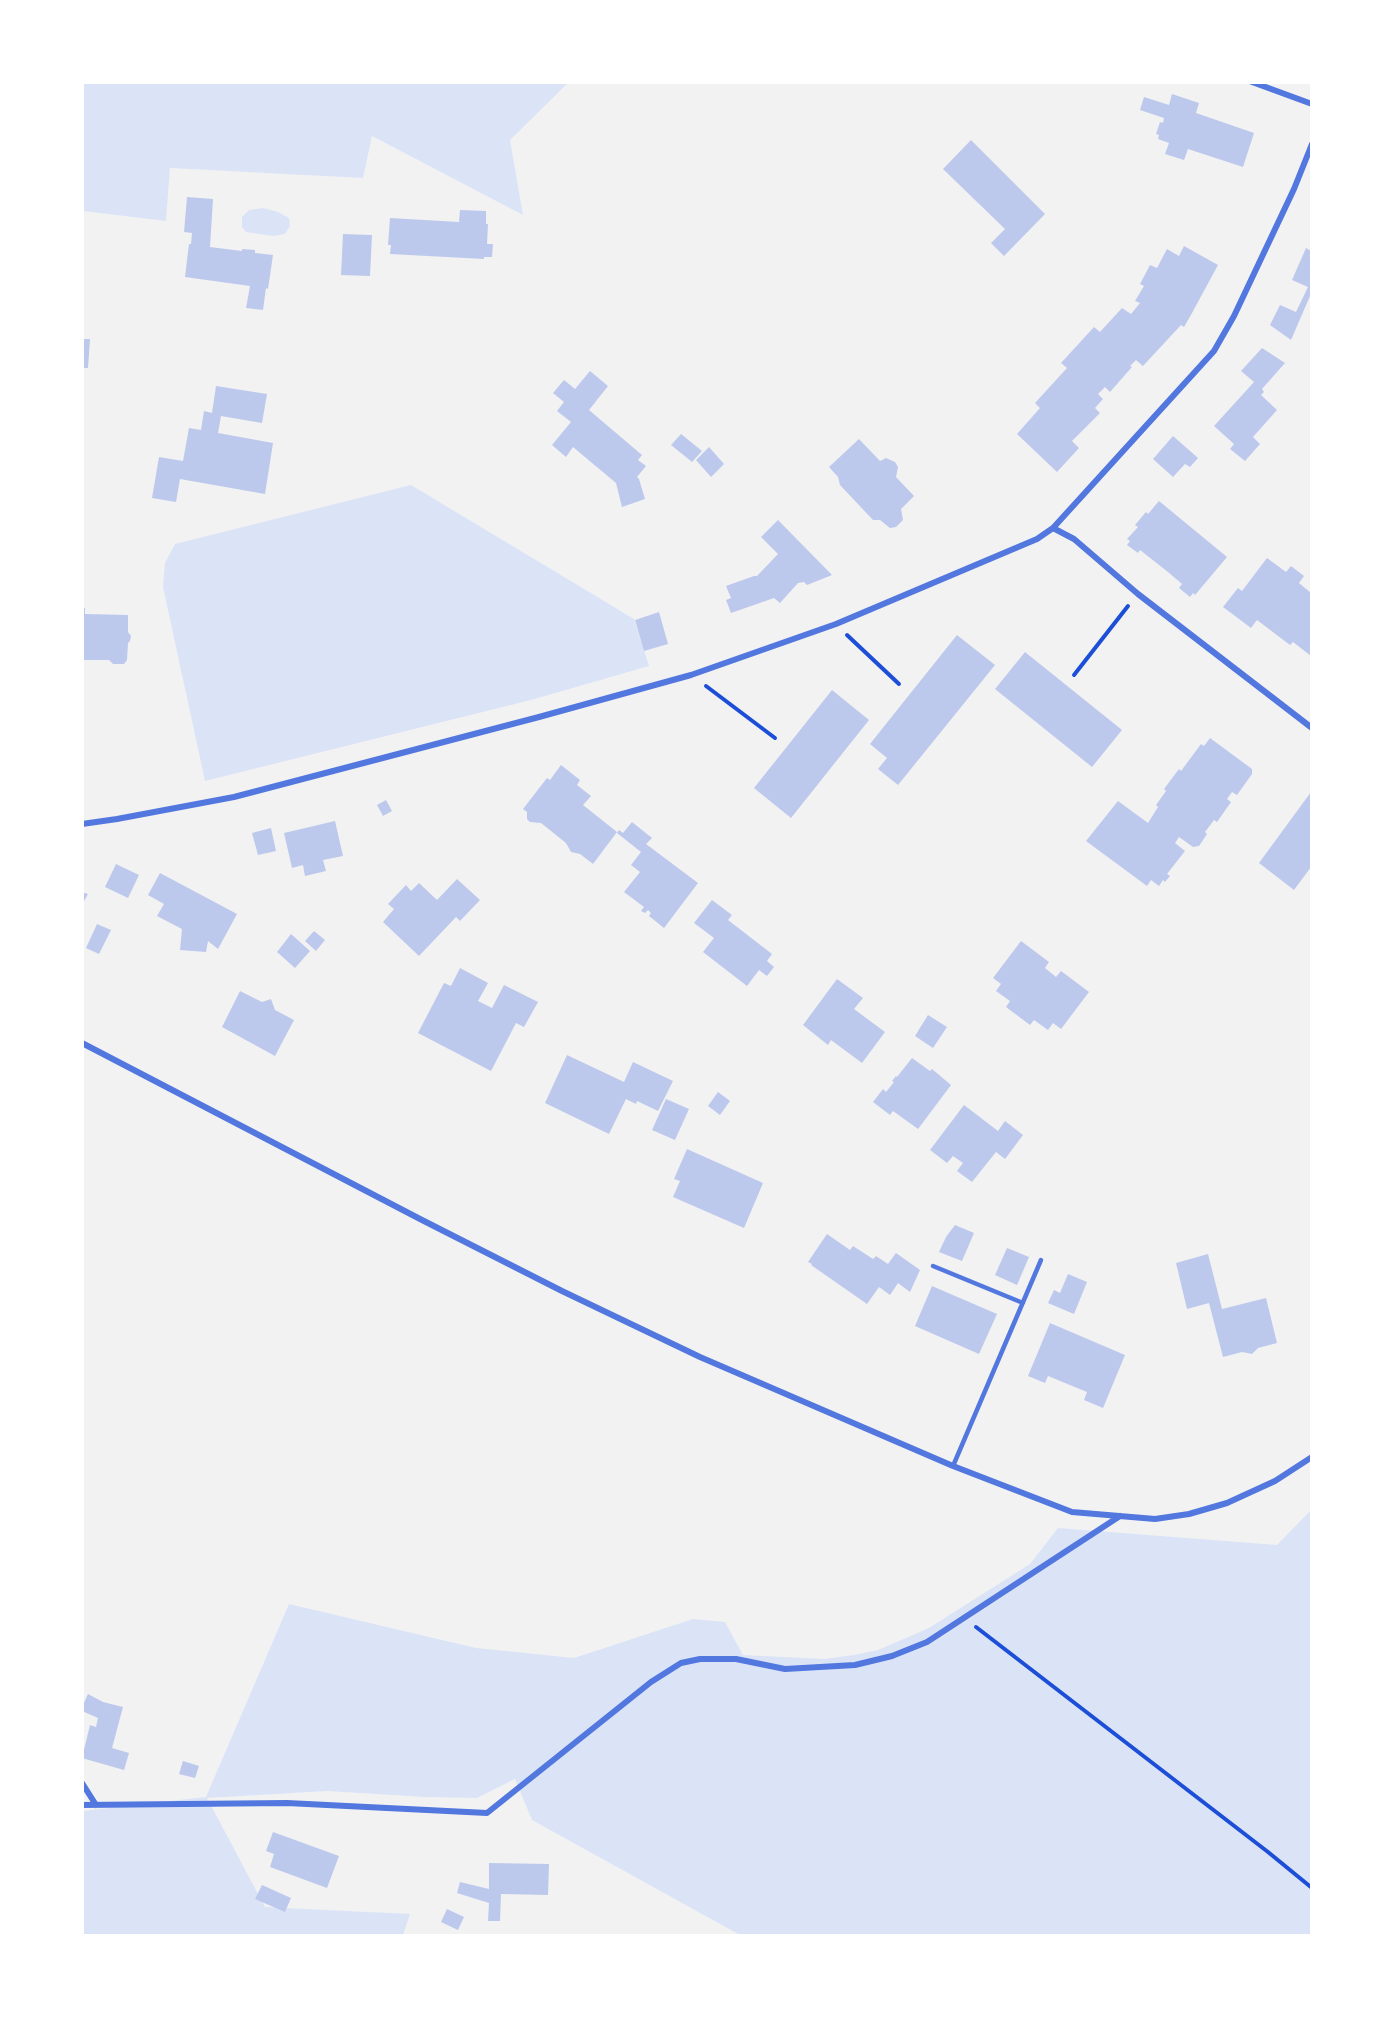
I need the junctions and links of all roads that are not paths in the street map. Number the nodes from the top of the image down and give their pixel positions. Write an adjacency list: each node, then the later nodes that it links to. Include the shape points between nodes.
1 (1252, 82): 2 (street)
2 (1311, 104)
3 (1311, 144): 4 (street, via 1289,200 1214,351)
4 (1053, 528): 5 (street, via 1074,539 1138,594); 6 (street, via 836,624 691,675 234,797)
5 (1311, 728)
6 (82, 824)
7 (82, 1043): 12 (street, via 562,1291)
8 (1041, 1260): 10 (lane)
9 (933, 1266): 10 (lane)
10 (1023, 1303): 12 (lane)
11 (1311, 1457): 13 (street, via 1275,1481 1227,1503 1155,1519)
12 (953, 1466): 13 (street, via 1071,1512)
13 (1121, 1516): 16 (street, via 927,1642 892,1656 855,1665 785,1669 736,1659 681,1663 651,1682 487,1813 287,1803)
14 (82, 1783): 16 (street)
15 (82, 1804): 16 (street)
16 (96, 1805)

